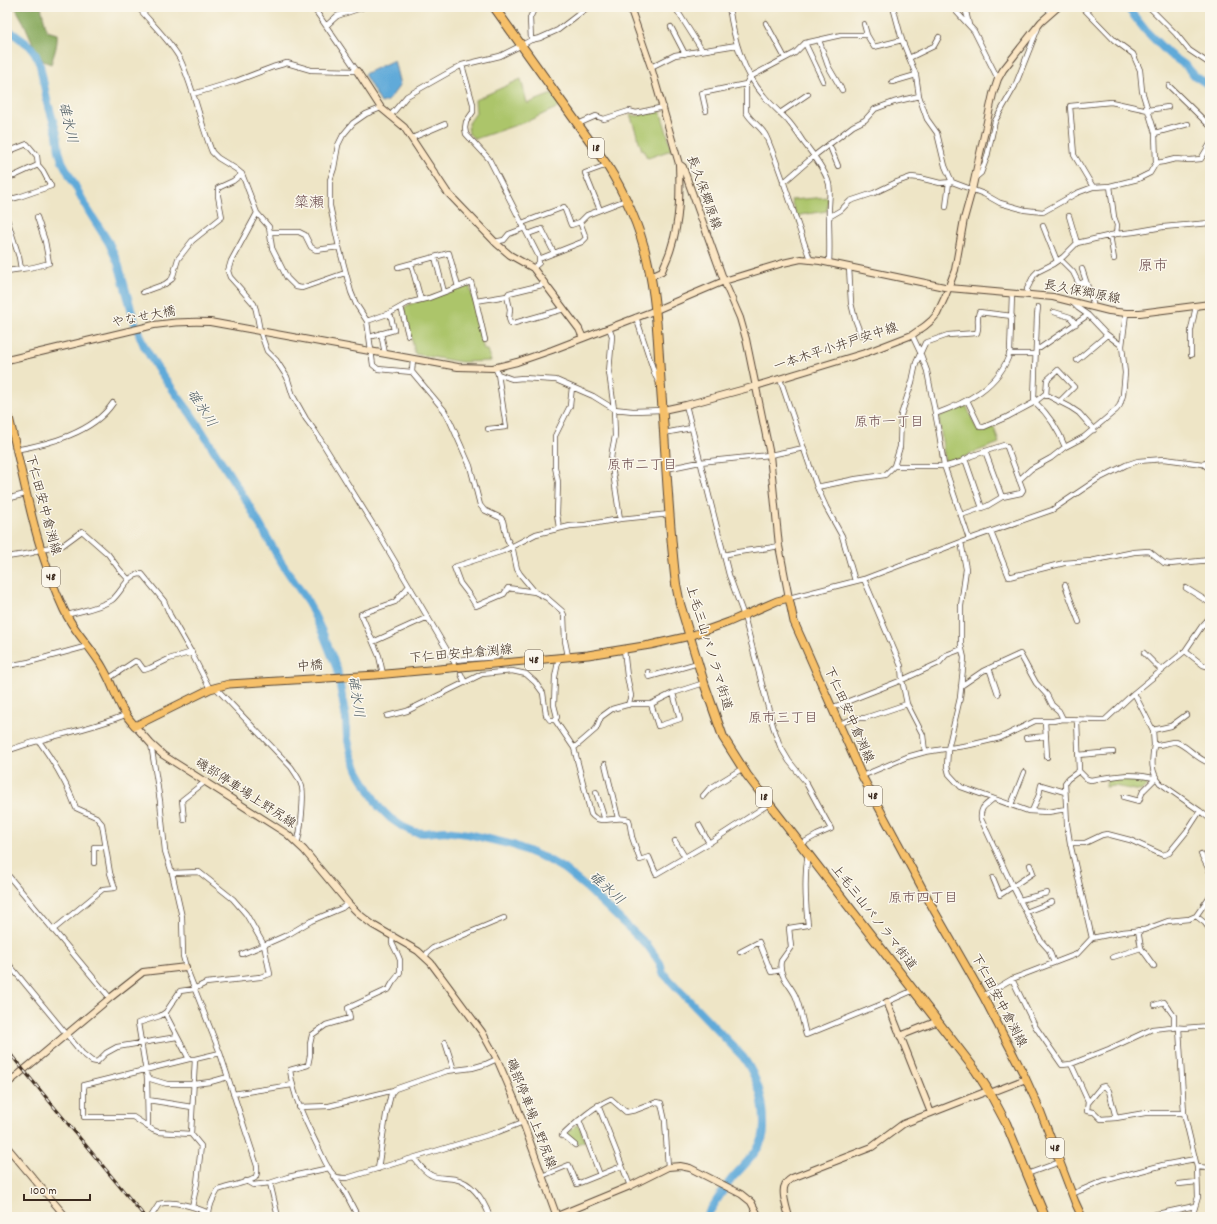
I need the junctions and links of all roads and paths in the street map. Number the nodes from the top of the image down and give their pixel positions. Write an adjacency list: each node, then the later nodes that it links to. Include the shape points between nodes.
1 (138, 7): 48 (street, via 180,59)
2 (313, 7): 21 (street)
3 (364, 7): 21 (street, via 336,16)
4 (494, 7): 31 (highway, 上毛三山パノラマ街道 / 18)
5 (535, 7): 26 (street, via 530,18)
6 (588, 7): 26 (street, via 558,30)
7 (630, 7): 38 (street, 長久保郷原線)
8 (729, 7): 30 (street)
9 (893, 7): 28 (street)
10 (952, 7): 22 (street)
11 (965, 7): 22 (street)
12 (1047, 7): 17 (street)
13 (1058, 7): 17 (street, 一本木平小井戸安中線)
14 (1082, 7): 54 (street, via 1114,40 1132,54 1140,70 1142,91)
15 (1148, 7): 36 (street, via 1189,50)
16 (678, 12): 32 (street)
17 (1050, 13): 20 (street, 一本木平小井戸安中線)
18 (766, 23): 34 (street)
19 (864, 24): 24 (street)
20 (1040, 24): 42 (street, 一本木平小井戸安中線); 75 (street, via 1016,86 995,121 987,157 981,173)
21 (326, 26): 39 (street)
22 (969, 26): 42 (street, via 977,36)
23 (671, 27): 33 (street)
24 (867, 35): 27 (street, via 840,35); 28 (street, via 874,47)
25 (939, 37): 35 (street, via 934,46)
26 (531, 40): 31 (street)
27 (819, 40): 29 (street); 47 (street, via 828,66)
28 (902, 40): 35 (street)
29 (805, 43): 34 (street, via 795,54); 43 (street)
30 (737, 45): 32 (street); 41 (street)
31 (522, 46): 37 (street, via 500,56); 59 (highway, 上毛三山パノラマ街道 / 18)
32 (702, 50): 33 (street)
33 (685, 54): 38 (street, via 675,55)
34 (785, 58): 41 (street)
35 (909, 58): 40 (street)
36 (1210, 64)
37 (462, 65): 57 (street, via 407,96); 91 (street, via 473,104 473,112 466,122 466,134 489,159)
38 (651, 67): 51 (street, 長久保郷原線)
39 (357, 70): 48 (street, via 311,70 287,63); 53 (street)
40 (916, 75): 44 (street); 50 (street)
41 (750, 77): 45 (street); 56 (street, via 763,96)
42 (998, 79): 75 (street, 一本木平小井戸安中線)
43 (823, 81)
44 (892, 82)
45 (746, 84): 55 (street, via 702,93); 77 (street, via 746,112 765,134)
46 (1170, 86): 61 (street)
47 (842, 90)
48 (193, 94): 73 (street, via 212,152)
49 (808, 94): 56 (street)
50 (919, 96): 64 (street, via 875,109 865,120); 76 (street, via 927,118 937,133)
51 (664, 107): 59 (street, via 636,113 629,111 604,119 596,116); 69 (street, 長久保郷原線)
52 (1168, 107): 54 (street)
53 (381, 108): 57 (street); 101 (street, via 353,122 338,145 330,180 330,206)
54 (1148, 110): 62 (street); 79 (street, via 1111,102 1070,106 1074,155)
55 (706, 111)
56 (780, 113): 67 (street)
57 (390, 116): 63 (street, via 404,127)
58 (445, 124): 63 (street)
59 (578, 124): 71 (highway, 上毛三山パノラマ街道 / 18)
60 (1188, 124): 62 (street)
61 (1210, 126)
62 (1155, 132): 68 (street)
63 (412, 138): 99 (street, via 447,192)
64 (829, 144): 67 (street); 72 (street)
65 (1210, 144): 68 (street, via 1201,159 1175,159)
66 (7, 155): 70 (street, via 27,144 37,156)
67 (814, 156): 77 (street); 86 (street, via 828,183)
68 (1156, 163): 78 (street, via 1150,173 1138,179)
69 (679, 164): 117 (street, via 678,216 671,247 662,271); 118 (street, 長久保郷原線, via 683,167)
70 (38, 165): 74 (street); 81 (street, via 51,186)
71 (606, 165): 82 (highway, 上毛三山パノラマ街道 / 18); 84 (street, via 585,173)
72 (838, 166)
73 (242, 174): 85 (street); 123 (street, via 218,188 222,218 192,241 178,259 172,279)
74 (7, 177)
75 (975, 178): 80 (street, 一本木平小井戸安中線)
76 (950, 182): 80 (street); 83 (street); 86 (street, via 940,184 911,177 874,194 850,201 841,210)
77 (783, 183): 105 (street)
78 (1110, 186): 79 (street); 97 (street, via 1117,225)
79 (1093, 187): 80 (street, via 1044,212 1000,203)
80 (972, 190): 122 (street, 一本木平小井戸安中線)
81 (7, 200)
82 (626, 200): 84 (street); 117 (highway, 上毛三山パノラマ街道 / 18, via 643,244)
83 (946, 207)
84 (600, 210): 90 (street, via 586,215)
85 (257, 213): 95 (street); 147 (street, via 228,271 230,277 254,304)
86 (829, 216): 108 (street)
87 (1069, 216): 100 (street)
88 (37, 217): 113 (street, via 49,263)
89 (7, 219): 113 (street)
90 (580, 222): 91 (street, via 571,225 564,207); 102 (street, via 586,238)
91 (522, 223): 94 (street)
92 (1210, 224): 97 (street)
93 (1043, 226): 107 (street)
94 (525, 228): 96 (street); 99 (street, via 510,234 504,240)
95 (270, 232): 101 (street, via 299,232 305,235 311,247 316,250); 116 (street, via 272,248 287,278 296,287 302,288)
96 (528, 234): 102 (street, via 542,229); 104 (street)
97 (1116, 234): 98 (street)
98 (1110, 235): 100 (street); 106 (street)
99 (494, 242): 112 (street)
100 (1077, 243): 107 (street)
101 (339, 248): 116 (street)
102 (554, 253): 104 (street)
103 (435, 257): 109 (street); 121 (street, via 449,253); 124 (street)
104 (539, 259): 112 (street, via 539,263)
105 (810, 259): 108 (street, 長久保郷原線); 118 (street, 長久保郷原線, via 783,263)
106 (1114, 259)
107 (1059, 260): 119 (street, via 1073,272 1079,284); 126 (street, via 1036,272)
108 (829, 263): 111 (street, 長久保郷原線)
109 (411, 264): 110 (street); 128 (street)
110 (398, 267)
111 (849, 267): 122 (street, 長久保郷原線); 150 (street, via 852,303)
112 (533, 268): 120 (street)
113 (21, 269): 115 (street)
114 (1082, 269): 119 (street)
115 (7, 271)
116 (345, 273): 144 (street, via 356,304)
117 (651, 276): 137 (highway, 上毛三山パノラマ街道 / 18)
118 (724, 281): 137 (street, 長久保郷原線); 172 (street, 長久保郷原線, via 740,318)
119 (1086, 281): 135 (street)
120 (546, 284): 127 (street, via 509,293); 136 (street)
121 (458, 287): 124 (street); 129 (street, via 471,282)
122 (949, 288): 125 (street, 長久保郷原線); 151 (street, 一本木平小井戸安中線, via 937,314)
123 (144, 292)
124 (444, 292): 128 (street)
125 (1012, 294): 126 (street, 長久保郷原線); 141 (street)
126 (1026, 294): 130 (street, 長久保郷原線)
127 (507, 296): 129 (street); 136 (street, via 511,324)
128 (421, 300): 133 (street)
129 (476, 301): 155 (street)
130 (1072, 302): 135 (street, 長久保郷原線); 142 (street)
131 (1210, 304): 132 (street, 長久保郷原線)
132 (1196, 306): 140 (street, 長久保郷原線); 163 (street, via 1191,330)
133 (401, 307): 139 (street); 149 (street)
134 (1038, 307): 157 (street)
135 (1092, 307): 140 (street, 長久保郷原線)
136 (564, 309): 154 (street)
137 (656, 310): 143 (street, 長久保郷原線); 171 (highway, 上毛三山パノラマ街道 / 18)
138 (1054, 312): 145 (street, via 1070,317)
139 (390, 313): 144 (street); 148 (street, via 394,330)
140 (1126, 313): 156 (street)
141 (1012, 316): 159 (street, via 979,312 976,319 979,328 977,332 948,335 925,343); 161 (street)
142 (1088, 316): 145 (street); 152 (street)
143 (636, 317): 146 (street, 長久保郷原線); 171 (street, via 655,375 658,381)
144 (367, 321): 158 (street)
145 (1076, 324): 157 (street, via 1040,348)
146 (609, 328): 154 (street, 長久保郷原線); 180 (street, via 612,336 609,372)
147 (260, 331): 158 (street, やなせ大橋); 165 (street, やなせ大橋, via 210,322 174,322); 225 (street, via 267,351 287,377 293,396 306,419)
148 (381, 334): 153 (street); 160 (street)
149 (408, 335)
150 (861, 335)
151 (912, 335): 159 (street); 170 (street, 一本木平小井戸安中線, via 868,352)
152 (1106, 335): 156 (street); 166 (street)
153 (373, 336)
154 (584, 338): 167 (street, やなせ大橋)
155 (485, 340)
156 (1122, 346): 187 (street, via 1125,373 1122,400 1116,410)
157 (1036, 348): 162 (street)
158 (371, 352): 160 (street, やなせ大橋); 168 (street, via 373,365 378,369)
159 (920, 352): 183 (street, via 927,371); 199 (street, via 901,415 900,447)
160 (385, 354): 164 (street, やなせ大橋)
161 (1009, 354): 162 (street); 175 (street, via 1000,373)
162 (1036, 354): 176 (street)
163 (1191, 355)
164 (413, 359): 167 (street, やなせ大橋, via 458,367); 168 (street)
165 (7, 360)
166 (1077, 360)
167 (495, 367): 169 (street)
168 (412, 372): 216 (street, via 444,410 470,466 480,505 484,510 501,518)
169 (498, 374): 173 (street, via 512,379 556,380); 186 (street, via 506,427)
170 (780, 379): 172 (street, 一本木平小井戸安中線); 190 (street)
171 (661, 380): 182 (highway, 上毛三山パノラマ街道 / 18)
172 (756, 386): 179 (street, 一本木平小井戸安中線); 193 (street)
173 (572, 387): 180 (street); 211 (street, via 570,406 555,436)
174 (1046, 396): 176 (street, via 1045,394); 177 (street); 177 (street, via 1047,380 1058,370 1074,387)
175 (967, 400): 176 (street, via 980,427 1007,417); 183 (street)
176 (1035, 402): 189 (street, via 1054,425)
177 (1059, 402): 187 (street, via 1079,414)
178 (113, 403): 191 (street, via 95,422 61,438)
179 (686, 405): 182 (street, 一本木平小井戸安中線); 185 (street)
180 (614, 408): 182 (street); 210 (street, via 616,436 611,459)
181 (7, 409): 184 (main road, 下仁田安中倉渕線 / 48)
182 (663, 410): 188 (highway, 上毛三山パノラマ街道 / 18)
183 (935, 414): 198 (street)
184 (9, 423): 191 (main road, 下仁田安中倉渕線 / 48)
185 (691, 428): 188 (street); 195 (street)
186 (488, 429)
187 (1094, 430): 189 (street)
188 (664, 433): 200 (highway, 上毛三山パノラマ街道 / 18)
189 (1065, 447): 202 (street)
190 (804, 448): 193 (street); 203 (street)
191 (15, 450): 204 (main road, 下仁田安中倉渕線 / 48)
192 (985, 451): 194 (street); 202 (street, via 1004,445 1007,447); 205 (street)
193 (770, 455): 195 (street); 215 (street)
194 (965, 459): 198 (street); 207 (street)
195 (700, 462): 200 (street); 218 (street)
196 (1210, 462): 197 (street)
197 (1203, 464): 201 (street); 212 (street, via 1164,459 1138,461 1098,479 1052,510)
198 (944, 465): 199 (street); 209 (street)
199 (894, 466): 203 (street, via 885,475)
200 (666, 468): 208 (highway, 上毛三山パノラマ街道 / 18)
201 (1210, 469)
202 (1019, 480): 205 (street, via 1023,490 1021,493)
203 (817, 488): 223 (street, via 842,536)
204 (26, 494): 206 (street); 217 (main road, 下仁田安中倉渕線 / 48)
205 (1002, 497): 207 (street)
206 (7, 499)
207 (982, 508): 209 (street)
208 (670, 514): 210 (street); 235 (highway, 上毛三山パノラマ街道 / 18, via 676,584)
209 (961, 515): 213 (street)
210 (620, 519): 211 (street)
211 (559, 528): 216 (street, via 536,534)
212 (991, 532): 213 (street); 220 (street, via 1009,577 1064,563 1091,561 1134,552 1149,551 1164,563 1170,564)
213 (969, 539): 214 (street)
214 (961, 542): 221 (street); 239 (street, via 966,569 961,606)
215 (779, 546): 218 (street); 228 (street)
216 (511, 547): 227 (street, via 517,569); 227 (street, via 454,567 460,583 476,606 504,594 508,588)
217 (40, 549): 219 (street, via 32,553); 222 (street, via 63,545 82,531 108,554); 230 (main road, 下仁田安中倉渕線 / 48)
218 (724, 555): 231 (street)
219 (7, 557)
220 (1210, 560)
221 (864, 579): 223 (street); 255 (street, via 901,666)
222 (129, 580): 230 (street, via 113,599 102,605); 241 (street, via 137,574 142,574 152,585 164,601)
223 (855, 582): 228 (street)
224 (1065, 584): 234 (street)
225 (409, 586): 232 (street); 236 (street, via 395,602 361,614)
226 (1186, 588): 229 (street)
227 (535, 592): 243 (street, via 562,611)
228 (789, 598): 231 (main road, 下仁田安中倉渕線 / 48); 266 (main road, 下仁田安中倉渕線 / 48, via 797,629)
229 (1210, 603)
230 (66, 615): 237 (main road, 下仁田安中倉渕線 / 48)
231 (744, 616): 235 (main road, 下仁田安中倉渕線 / 48); 316 (street, via 780,746 805,781 831,829)
232 (428, 617): 236 (street); 245 (street, via 454,661 497,657 500,654)
233 (1210, 617): 240 (street)
234 (1079, 622)
235 (690, 636): 238 (main road, 下仁田安中倉渕線 / 48); 246 (highway, 上毛三山パノラマ街道 / 18)
236 (373, 642): 252 (street, via 380,656)
237 (88, 646): 247 (street); 254 (main road, 下仁田安中倉渕線 / 48)
238 (624, 649): 243 (main road, 下仁田安中倉渕線 / 48); 263 (street, via 631,696)
239 (962, 649): 255 (street); 258 (street, via 964,658)
240 (1185, 651): 249 (street); 250 (street)
241 (192, 652): 254 (street, via 169,658 144,670 135,661); 259 (street)
242 (1144, 653): 250 (street)
243 (568, 656): 244 (main road, 下仁田安中倉渕線 / 48)
244 (559, 657): 252 (main road, 下仁田安中倉渕線 / 48); 271 (street, via 555,677)
245 (501, 660)
246 (698, 663): 251 (street, via 649,677); 257 (highway, 上毛三山パノラマ街道 / 18)
247 (7, 666)
248 (989, 668): 258 (street); 262 (street); 270 (street, via 1020,654 1036,683)
249 (1210, 668)
250 (1162, 671): 261 (street)
251 (648, 672)
252 (380, 674): 259 (main road, 中橋 / 48, via 229,684)
253 (461, 674): 256 (street)
254 (108, 679): 267 (main road, 下仁田安中倉渕線 / 48)
255 (902, 680): 265 (street); 266 (street)
256 (465, 682): 269 (street, via 407,711); 271 (street, via 502,669 526,674 542,693 546,715 550,720)
257 (704, 683): 260 (street); 291 (highway, 上毛三山パノラマ街道 / 18, via 724,737)
258 (961, 686): 283 (street)
259 (212, 688): 275 (main road, 48); 313 (street, via 299,778 302,788)
260 (673, 693): 264 (street); 264 (street, via 680,719 658,726)
261 (1134, 693): 272 (street, via 1105,720); 276 (street)
262 (998, 694)
263 (628, 704): 264 (street); 282 (street, via 612,709 601,717 596,729)
264 (651, 704)
265 (907, 704): 274 (street); 285 (street, via 922,735)
266 (831, 708): 274 (main road, 下仁田安中倉渕線 / 48)
267 (125, 715): 275 (main road, 下仁田安中倉渕線 / 48); 279 (street)
268 (1186, 715): 276 (street, via 1171,726)
269 (387, 716)
270 (1063, 719): 272 (street); 273 (street)
271 (555, 720): 282 (street)
272 (1077, 720): 287 (street)
273 (1045, 721): 277 (street); 283 (street, via 1035,721 1000,738)
274 (839, 724): 294 (main road, 下仁田安中倉渕線 / 48)
275 (135, 726): 280 (street, 磯部停車場上野尻線)
276 (1153, 730): 281 (street)
277 (1046, 736): 278 (street); 288 (street)
278 (1026, 738)
279 (39, 741): 284 (street); 317 (street, via 58,769 76,808 96,817 102,824)
280 (151, 744): 296 (street, 磯部停車場上野尻線); 324 (street, via 165,851)
281 (1154, 746): 289 (street, via 1178,742); 295 (street, via 1152,768)
282 (574, 748): 310 (street, via 591,814 595,819)
283 (948, 749): 285 (street); 301 (street, via 947,766 954,781 961,787)
284 (7, 751)
285 (925, 752): 294 (street)
286 (1113, 752): 287 (street)
287 (1078, 755): 292 (street)
288 (1047, 757)
289 (1210, 763)
290 (605, 764): 307 (street)
291 (743, 768): 299 (street, via 709,789); 302 (highway, 上毛三山パノラマ街道 / 18)
292 (1079, 771): 295 (street, via 1091,780 1122,775); 298 (street, via 1065,783)
293 (1024, 772): 303 (street)
294 (862, 776): 355 (main road, 下仁田安中倉渕線 / 48)
295 (1156, 779): 300 (street, via 1143,792 1139,801); 306 (street)
296 (206, 781): 309 (street, via 182,800); 313 (street, 磯部停車場上野尻線, via 281,829)
297 (596, 792): 310 (street)
298 (1065, 792): 304 (street); 305 (street, via 1041,786)
299 (703, 796)
300 (1124, 797)
301 (994, 799): 303 (street); 327 (street, via 982,808 981,819)
302 (769, 804): 314 (street); 316 (highway, 上毛三山パノラマ街道 / 18)
303 (1012, 805): 305 (street)
304 (1066, 809): 305 (street); 315 (street)
305 (1032, 811)
306 (1200, 811): 308 (street); 315 (street, via 1174,849 1163,855 1130,840 1107,834 1085,843)
307 (618, 818): 310 (street); 320 (street, via 629,820 640,860 649,857 656,874)
308 (1210, 819)
309 (184, 820)
310 (605, 820)
311 (699, 825): 314 (street)
312 (675, 841): 320 (street)
313 (297, 843): 332 (street, 磯部停車場上野尻線)
314 (709, 843): 320 (street)
315 (1070, 843): 340 (street)
316 (801, 844): 318 (highway, 上毛三山パノラマ街道 / 18)
317 (106, 847): 321 (street, via 94,848); 336 (street, via 115,888 103,889)
318 (808, 853): 351 (street, via 805,871 808,924 789,928 791,947 781,961); 354 (highway, 上毛三山パノラマ街道 / 18)
319 (1202, 854): 323 (street)
320 (685, 857)
321 (94, 863)
322 (1030, 865): 327 (street, via 1033,873)
323 (1210, 872)
324 (172, 873): 341 (street, via 199,872 208,878 246,914); 350 (street, via 182,917 183,956)
325 (7, 874): 336 (street)
326 (993, 878): 327 (street, via 1000,895)
327 (1013, 887): 330 (street)
328 (1047, 893): 330 (street)
329 (1210, 896): 334 (street)
330 (1020, 900): 333 (street)
331 (1052, 902): 333 (street)
332 (348, 903): 339 (street, 磯部停車場上野尻線, via 373,925); 341 (street)
333 (1026, 912): 348 (street)
334 (1196, 916): 337 (street); 338 (street)
335 (504, 918): 345 (street, via 433,948)
336 (53, 930): 356 (street)
337 (1138, 930): 340 (street); 342 (street)
338 (1210, 930)
339 (392, 936): 345 (street, 磯部停車場上野尻線); 380 (street, via 392,943 400,960 400,972 389,989 348,1008 350,1018 326,1025 312,1035 308,1065 290,1070)
340 (1092, 938): 348 (street, via 1077,954)
341 (264, 945): 344 (street); 353 (street, via 270,974 206,983)
342 (1141, 948): 346 (street); 349 (street)
343 (740, 952): 351 (street, via 759,942 771,972)
344 (242, 954)
345 (425, 957): 371 (street, 磯部停車場上野尻線, via 482,1032)
346 (1113, 957)
347 (7, 962): 363 (street)
348 (1054, 963): 352 (street)
349 (1154, 966)
350 (186, 967): 353 (street); 356 (street, via 143,972)
351 (781, 970): 357 (street, via 795,995 806,1035)
352 (1012, 979): 355 (street); 372 (street, via 1034,1026 1062,1065)
353 (194, 989): 359 (street, via 180,991); 368 (street)
354 (914, 990): 357 (street); 360 (highway, 上毛三山パノラマ街道 / 18)
355 (983, 996): 377 (main road, 下仁田安中倉渕線 / 48)
356 (110, 998): 363 (street)
357 (887, 1002): 364 (street)
358 (1155, 1005): 362 (street, via 1164,1002 1174,1016)
359 (164, 1013): 365 (street); 367 (street, via 138,1023)
360 (938, 1021): 364 (street); 382 (highway, 上毛三山パノラマ街道 / 18)
361 (1210, 1026): 362 (street)
362 (1176, 1028): 372 (street, via 1152,1029); 390 (street)
363 (67, 1034): 367 (street, via 82,1053 97,1062 117,1047); 378 (street)
364 (900, 1036): 389 (street)
365 (177, 1037): 367 (street); 369 (street)
366 (446, 1042): 374 (street)
367 (142, 1043): 373 (street)
368 (220, 1053): 370 (street); 375 (street)
369 (189, 1059): 370 (street); 373 (street)
370 (196, 1059): 379 (street)
371 (497, 1059): 374 (street, via 472,1068); 393 (street, 磯部停車場上野尻線)
372 (1071, 1064): 386 (street)
373 (146, 1070): 376 (street); 394 (street, via 84,1085 84,1117 133,1116)
374 (454, 1070): 381 (street)
375 (228, 1077): 379 (street); 383 (street)
376 (147, 1078): 379 (street, via 167,1084); 384 (street)
377 (1026, 1079): 382 (street); 400 (main road, 下仁田安中倉渕線 / 48)
378 (7, 1084)
379 (194, 1084): 387 (street)
380 (292, 1085): 383 (street); 388 (street)
381 (396, 1089): 388 (street, via 329,1106); 406 (street, via 390,1094)
382 (990, 1093): 389 (street, via 985,1092); 408 (highway, 上毛三山パノラマ街道 / 18, via 1006,1123)
383 (233, 1094): 411 (street, via 258,1171 256,1177)
384 (148, 1100): 387 (street); 394 (street)
385 (598, 1104): 392 (street); 401 (street); 402 (street, via 611,1099 626,1112 661,1103 665,1121)
386 (1088, 1104): 391 (street, via 1087,1111 1094,1112 1101,1119); 391 (street, via 1101,1087 1105,1086 1110,1091)
387 (192, 1107): 395 (street)
388 (299, 1107): 404 (street)
389 (931, 1113): 428 (street, via 903,1124 872,1146 792,1178 784,1186)
390 (1184, 1113): 391 (street, via 1145,1112); 399 (street)
391 (1116, 1118)
392 (579, 1120): 396 (street, via 563,1136); 409 (street)
393 (524, 1122): 398 (street); 410 (street, 磯部停車場上野尻線)
394 (148, 1127): 395 (street, via 158,1132)
395 (191, 1134): 418 (street, via 201,1146)
396 (575, 1145)
397 (7, 1147): 423 (street)
398 (414, 1158): 406 (street); 426 (street, via 423,1170 431,1175 456,1179 468,1185 483,1201)
399 (1195, 1159): 403 (street); 416 (street, via 1103,1181)
400 (1060, 1162): 408 (street); 416 (main road, 下仁田安中倉渕線 / 48)
401 (622, 1166): 409 (street); 415 (street)
402 (668, 1167): 415 (street); 427 (street, via 690,1168 741,1194 751,1202)
403 (1197, 1167): 405 (street); 412 (street)
404 (329, 1168): 407 (street); 413 (street)
405 (1210, 1168)
406 (378, 1169): 407 (street, via 347,1178 338,1178)
407 (334, 1174): 425 (street)
408 (1027, 1174): 422 (highway, 上毛三山パノラマ街道 / 18)
409 (600, 1175): 410 (street, via 577,1184 569,1165)
410 (542, 1176): 421 (street, 磯部停車場上野尻線)
411 (246, 1182): 413 (street, via 253,1185); 420 (street, via 218,1190)
412 (1197, 1182): 414 (street); 417 (street, via 1198,1196)
413 (270, 1183): 424 (street)
414 (1179, 1184)
415 (630, 1186): 421 (street)
416 (1072, 1194): 429 (main road, 下仁田安中倉渕線 / 48)
417 (1195, 1206): 430 (street); 431 (street)
418 (192, 1207): 419 (street, via 165,1202 159,1204); 420 (street)
419 (152, 1215)
420 (209, 1215)
421 (557, 1216)
422 (1043, 1216)
423 (66, 1217)
424 (278, 1217)
425 (358, 1217)
426 (490, 1217)
427 (759, 1217)
428 (789, 1217)
429 (1082, 1217)
430 (1143, 1217)
431 (1192, 1217)

